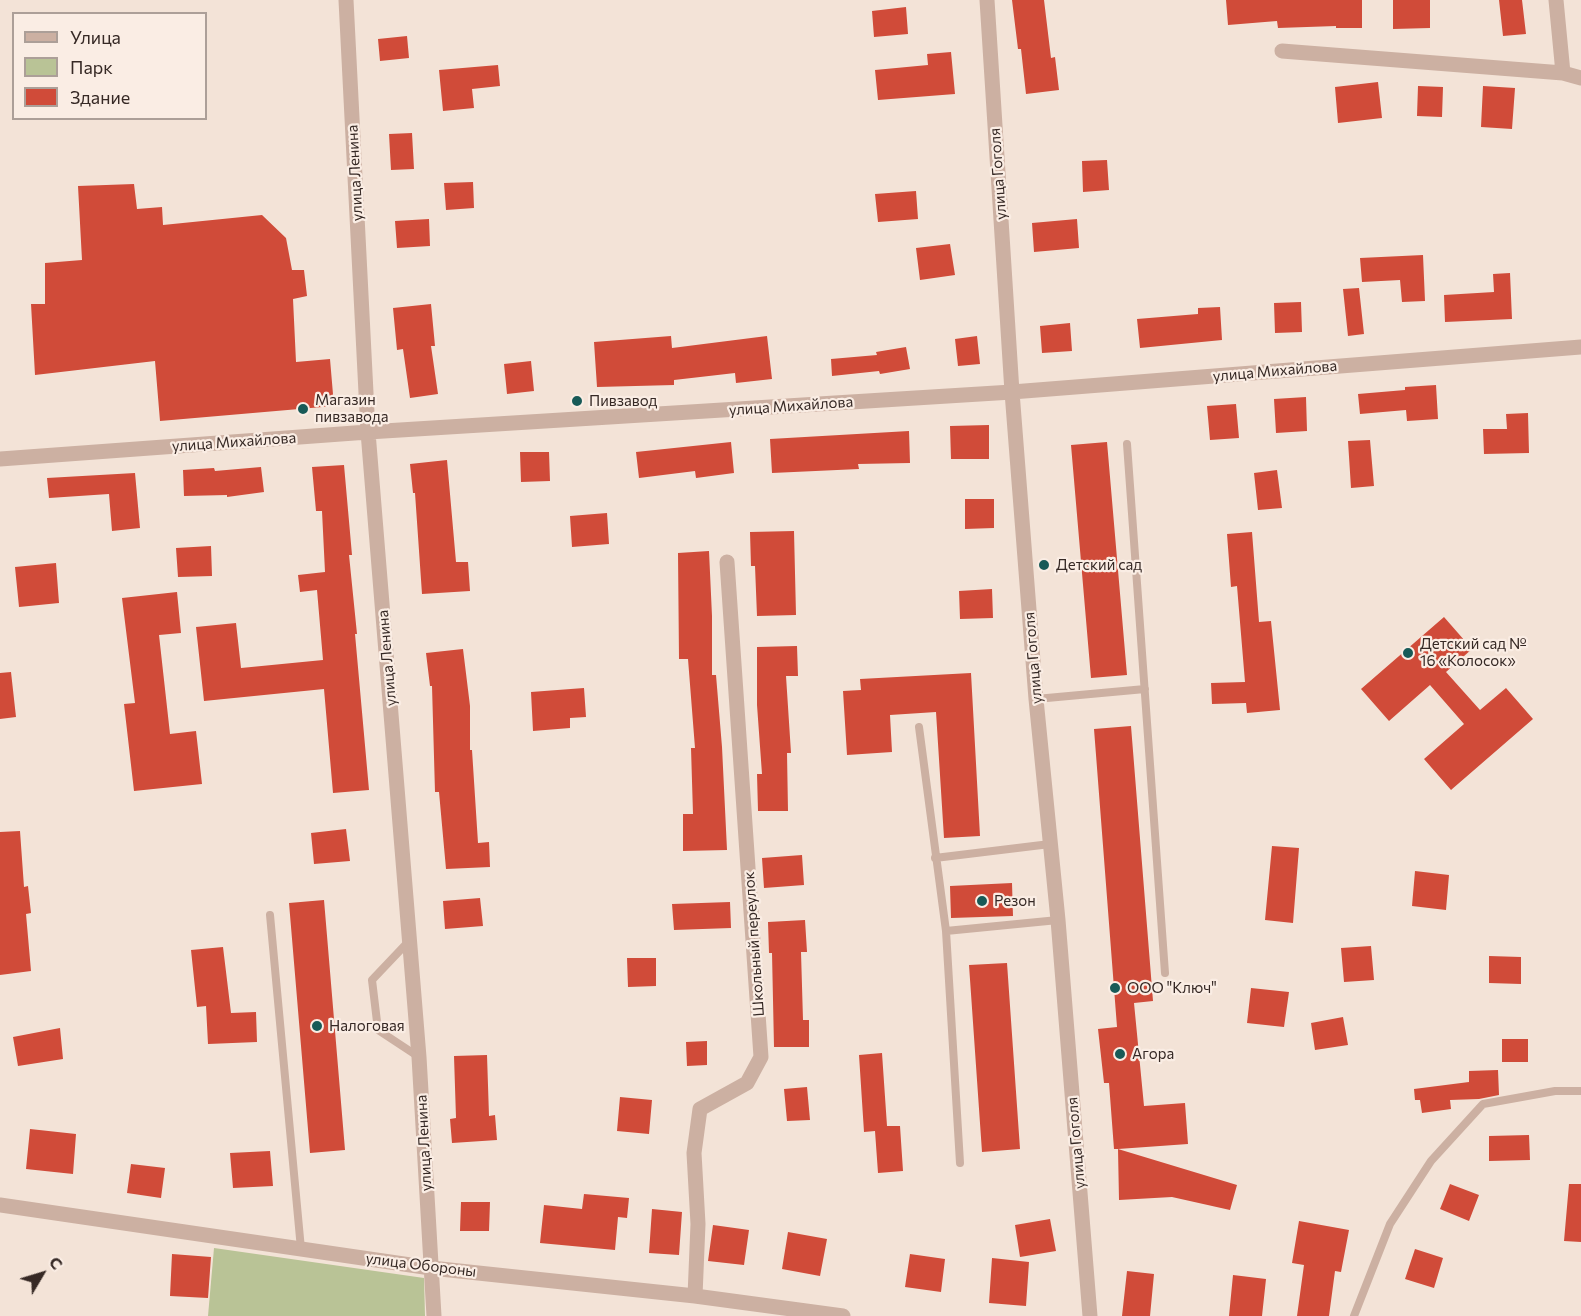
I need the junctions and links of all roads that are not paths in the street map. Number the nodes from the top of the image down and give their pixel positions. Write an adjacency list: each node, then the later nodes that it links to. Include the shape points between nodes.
1 (346, 0): 9 (street, улица Ленина)
2 (987, 0): 8 (street, улица Гоголя)
3 (1556, 0): 5 (street)
4 (1282, 51): 5 (street)
5 (1563, 74): 6 (street)
6 (1581, 78)
7 (1581, 347): 8 (street, улица Михайлова)
8 (1012, 392): 9 (street, улица Михайлова); 14 (street, улица Гоголя)
9 (368, 432): 11 (street, улица Михайлова); 21 (street, улица Ленина)
10 (1127, 444): 13 (lane)
11 (0, 459)
12 (727, 561): 29 (street, Школьный переулок, via 761,1057 747,1083 700,1109 694,1153 698,1224)
13 (1145, 689): 14 (lane); 22 (lane)
14 (1036, 699): 16 (street, улица Гоголя)
15 (919, 728): 17 (lane)
16 (1050, 844): 17 (lane); 19 (street, улица Гоголя)
17 (935, 858): 20 (lane)
18 (270, 915): 27 (lane)
19 (1058, 920): 20 (lane); 32 (street, улица Гоголя)
20 (946, 931): 25 (lane)
21 (410, 941): 23 (street, улица Ленина); 23 (lane, via 372,980 378,1030)
22 (1165, 973)
23 (419, 1057): 28 (street, улица Ленина)
24 (1581, 1092): 33 (lane, via 1555,1091 1483,1104 1431,1161 1390,1224)
25 (960, 1163)
26 (0, 1201): 27 (street, улица Обороны)
27 (301, 1249): 28 (street, улица Обороны)
28 (431, 1268): 29 (street, улица Обороны); 30 (street, улица Ленина)
29 (695, 1296): 31 (street, улица Обороны)
30 (434, 1316)
31 (843, 1316)
32 (1090, 1316)
33 (1354, 1316)

